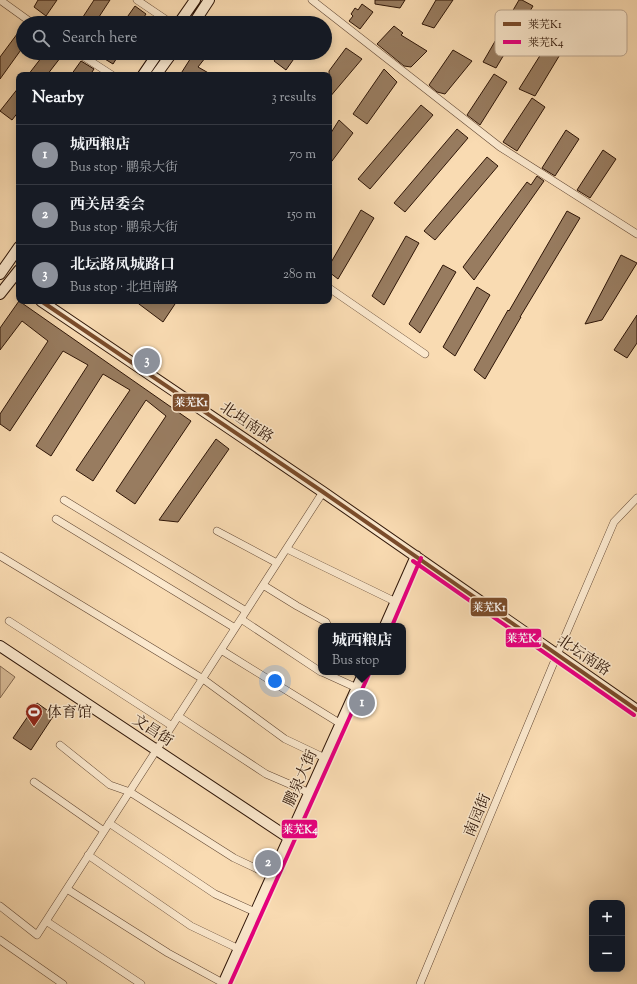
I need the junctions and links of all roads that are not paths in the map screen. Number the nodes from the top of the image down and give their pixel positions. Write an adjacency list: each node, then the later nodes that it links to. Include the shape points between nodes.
1 (0, 0): 6 (street)
2 (137, 0): 7 (street)
3 (195, 0): 8 (main road)
4 (209, 0): 9 (main road)
5 (312, 0): 16 (street, via 500,147)
6 (22, 16)
7 (161, 16)
8 (185, 16)
9 (199, 16)
10 (89, 60): 13 (street)
11 (153, 60): 14 (main road)
12 (167, 60): 15 (main road)
13 (107, 72)
14 (145, 72)
15 (158, 72)
16 (637, 234)
17 (16, 251): 18 (main road)
18 (0, 273): 19 (main road)
19 (15, 284): 21 (main road)
20 (332, 290): 23 (street)
21 (0, 294)
22 (45, 304): 24 (main road, 北坦南路)
23 (425, 354)
24 (323, 492): 29 (street); 31 (main road, 北坦南路)
25 (637, 498): 43 (street, 南园街, via 614,522)
26 (64, 500): 35 (street)
27 (56, 519): 40 (street)
28 (217, 531): 32 (street)
29 (287, 549): 32 (street); 34 (street)
30 (0, 556): 47 (street)
31 (416, 556): 34 (main road); 43 (main road, 北坛南路)
32 (277, 563): 33 (street)
33 (263, 585): 35 (street); 38 (street)
34 (396, 602): 39 (main road)
35 (246, 611): 36 (street)
36 (241, 619): 40 (street); 44 (street)
37 (9, 621): 52 (street)
38 (326, 623)
39 (386, 623)
40 (235, 628): 42 (street)
41 (0, 646): 60 (main road, 文昌街)
42 (221, 650): 47 (street); 51 (street)
43 (557, 655): 49 (main road, 北坛南路); 72 (street, 南园街)
44 (318, 669)
45 (329, 675): 48 (street)
46 (363, 675): 48 (main road, 鹏泉大街)
47 (203, 679): 50 (street); 54 (street, via 285,740)
48 (357, 688): 51 (main road, 鹏泉大街)
49 (637, 710)
50 (178, 716): 52 (street); 57 (street, via 266,774)
51 (341, 724): 54 (main road, 鹏泉大街)
52 (172, 726): 56 (street)
53 (60, 745): 56 (street, via 110,785)
54 (325, 758): 57 (main road, 鹏泉大街)
55 (34, 782): 59 (street)
56 (130, 792): 58 (street); 62 (street, via 234,858)
57 (310, 793): 60 (main road, 鹏泉大街)
58 (109, 823): 59 (street); 65 (street, via 215,894)
59 (104, 831): 61 (street)
60 (289, 838): 62 (main road, 鹏泉大街)
61 (88, 856): 63 (street); 68 (street, via 191,926)
62 (272, 876): 65 (main road, 鹏泉大街)
63 (67, 889): 66 (street); 71 (street, via 168,953)
64 (0, 906): 66 (street, via 37,935)
65 (255, 912): 68 (main road, 鹏泉大街)
66 (46, 921): 70 (street)
67 (0, 940): 69 (street)
68 (239, 949): 71 (main road, 鹏泉大街)
69 (63, 984)
70 (141, 984)
71 (223, 984)
72 (420, 984)

